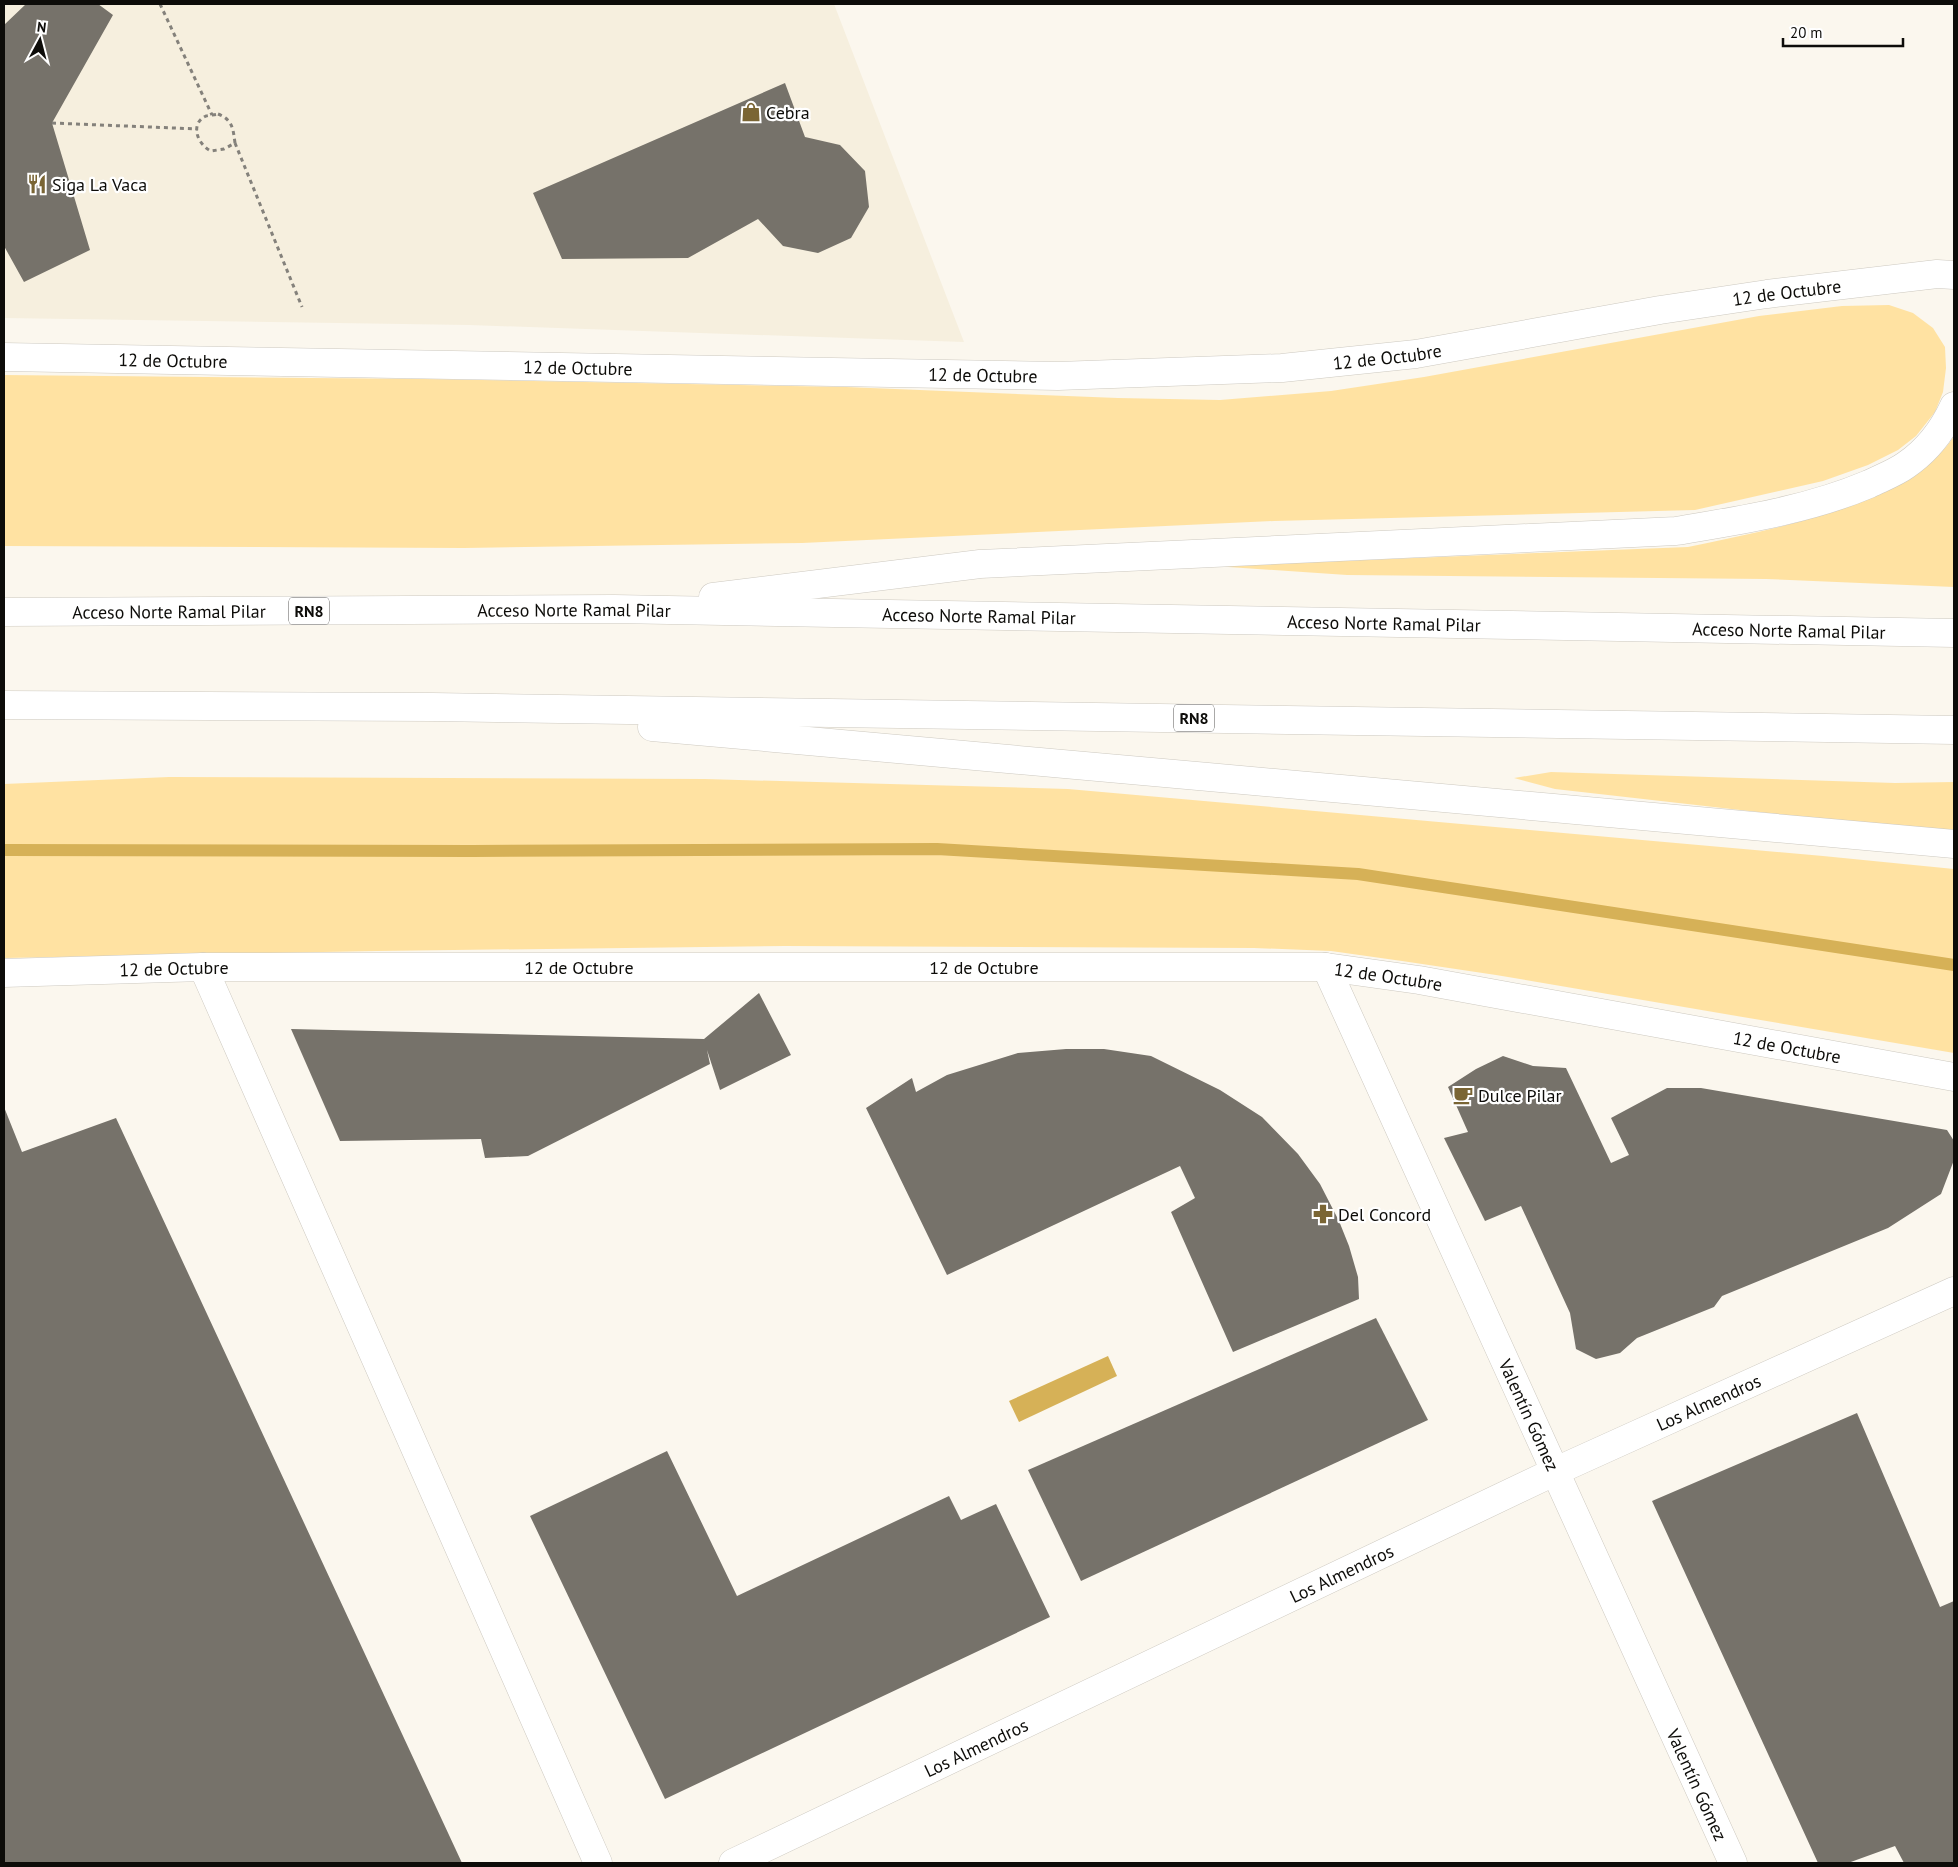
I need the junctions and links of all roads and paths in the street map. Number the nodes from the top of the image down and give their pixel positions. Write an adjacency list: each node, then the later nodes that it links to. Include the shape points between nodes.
1 (160, 4): 2 (path)
2 (212, 115): 4 (path, via 206,116); 5 (path, via 229,119)
3 (52, 122): 4 (path)
4 (198, 129): 5 (path, via 201,144 212,151)
5 (235, 143): 7 (path)
6 (1954, 275): 8 (main road, 12 de Octubre, via 1937,274 1767,294 1416,354 1282,368 1180,373 1058,376)
7 (302, 308)
8 (4, 357)
9 (1954, 406): 10 (main road, via 1944,428 1926,449 1906,465 1881,478 1811,504 1676,531 980,564)
10 (614, 609): 11 (main road, Acceso Norte Ramal Pilar / RN8); 12 (main road, Acceso Norte Ramal Pilar / RN8)
11 (4, 612)
12 (1954, 633)
13 (4, 705): 14 (main road, RN8)
14 (433, 707): 15 (main road, RN8); 16 (main road)
15 (1954, 730)
16 (1954, 844)
17 (203, 967): 18 (main road, 12 de Octubre); 19 (main road, 12 de Octubre); 23 (main road)
18 (1326, 968): 20 (main road, 12 de Octubre, via 1419,980); 22 (main road, Valentín Gómez)
19 (4, 973)
20 (1954, 1077)
21 (1954, 1291): 22 (main road, Los Almendros)
22 (1556, 1471): 24 (main road, Los Almendros); 25 (main road, Valentín Gómez)
23 (598, 1863)
24 (733, 1863)
25 (1733, 1863)

